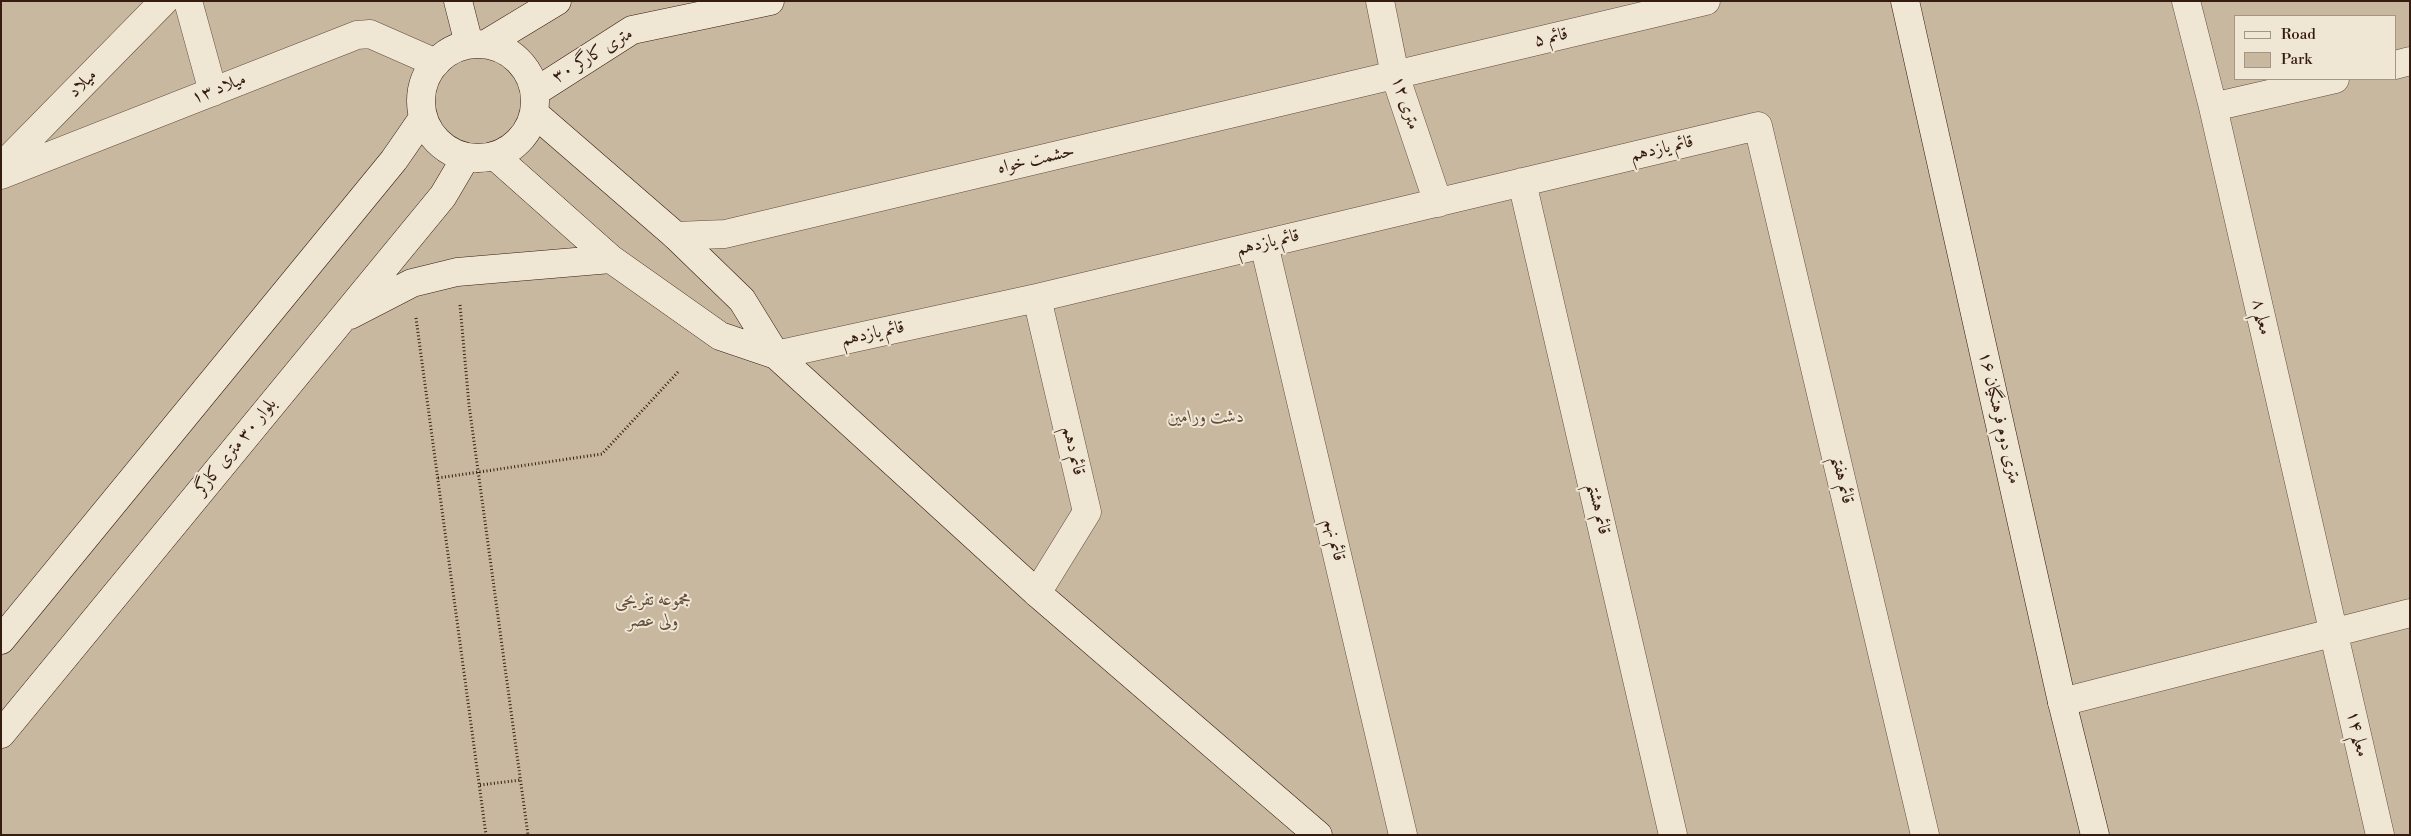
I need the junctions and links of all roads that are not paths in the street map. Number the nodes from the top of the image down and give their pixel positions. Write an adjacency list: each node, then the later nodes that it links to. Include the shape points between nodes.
1 (164, 1): 23 (street, میلاد)
2 (188, 1): 16 (street)
3 (458, 1): 10 (street)
4 (557, 1): 10 (street)
5 (770, 1): 17 (street, ۳۰ متری کارگر, via 632,30)
6 (1380, 1): 14 (street, ۱۲ متری)
7 (1706, 1): 14 (street, قائم ۵)
8 (1904, 1): 37 (street, ۱۶ متری دوم فرهنگیان)
9 (2186, 1): 18 (street, معلم ۸)
10 (478, 44): 12 (street, via 445,54); 17 (street, via 500,48 523,65 530,78)
11 (2410, 61): 13 (street)
12 (436, 63): 16 (street, میلاد ۱۳, via 370,34 357,35); 19 (street, via 422,89)
13 (2396, 65)
14 (1395, 75): 26 (street, ۱۲ متری); 27 (street, حشمت خواه, via 725,234)
15 (2331, 80): 18 (street)
16 (213, 92): 24 (street, میلاد ۱۳)
17 (535, 102): 21 (street, via 529,128 521,140); 27 (street)
18 (2213, 107): 35 (street, معلم ۸)
19 (423, 118): 22 (street, via 440,144); 36 (street, via 394,160)
20 (1758, 126): 25 (street, قائم یازدهم); 42 (street, قائم هفتم)
21 (496, 156): 22 (street); 29 (street)
22 (466, 157): 31 (street, بلوار ۳۰ متری کارگر, via 443,196)
23 (1, 167)
24 (1, 174)
25 (1522, 182): 26 (street, قائم یازدهم); 41 (street, قائم هشتم)
26 (1438, 203): 28 (street, قائم یازدهم)
27 (676, 236): 32 (street, via 742,300)
28 (1264, 244): 30 (street, قائم یازدهم); 40 (street, قائم نهم)
29 (611, 260): 31 (street, via 457,272 412,284); 32 (street, via 720,336)
30 (1037, 298): 32 (street, قائم یازدهم); 33 (street, قائم دهم, via 1087,512)
31 (342, 319): 38 (street, بلوار ۳۰ متری کارگر)
32 (776, 355): 33 (street)
33 (1037, 593): 39 (street)
34 (2410, 613): 35 (street)
35 (2334, 633): 37 (street); 44 (street, معلم ۱۴)
36 (1, 640)
37 (2062, 702): 43 (street, ۱۶ متری دوم فرهنگیان)
38 (1, 734)
39 (1318, 835)
40 (1403, 835)
41 (1673, 835)
42 (1926, 835)
43 (2095, 835)
44 (2380, 835)

